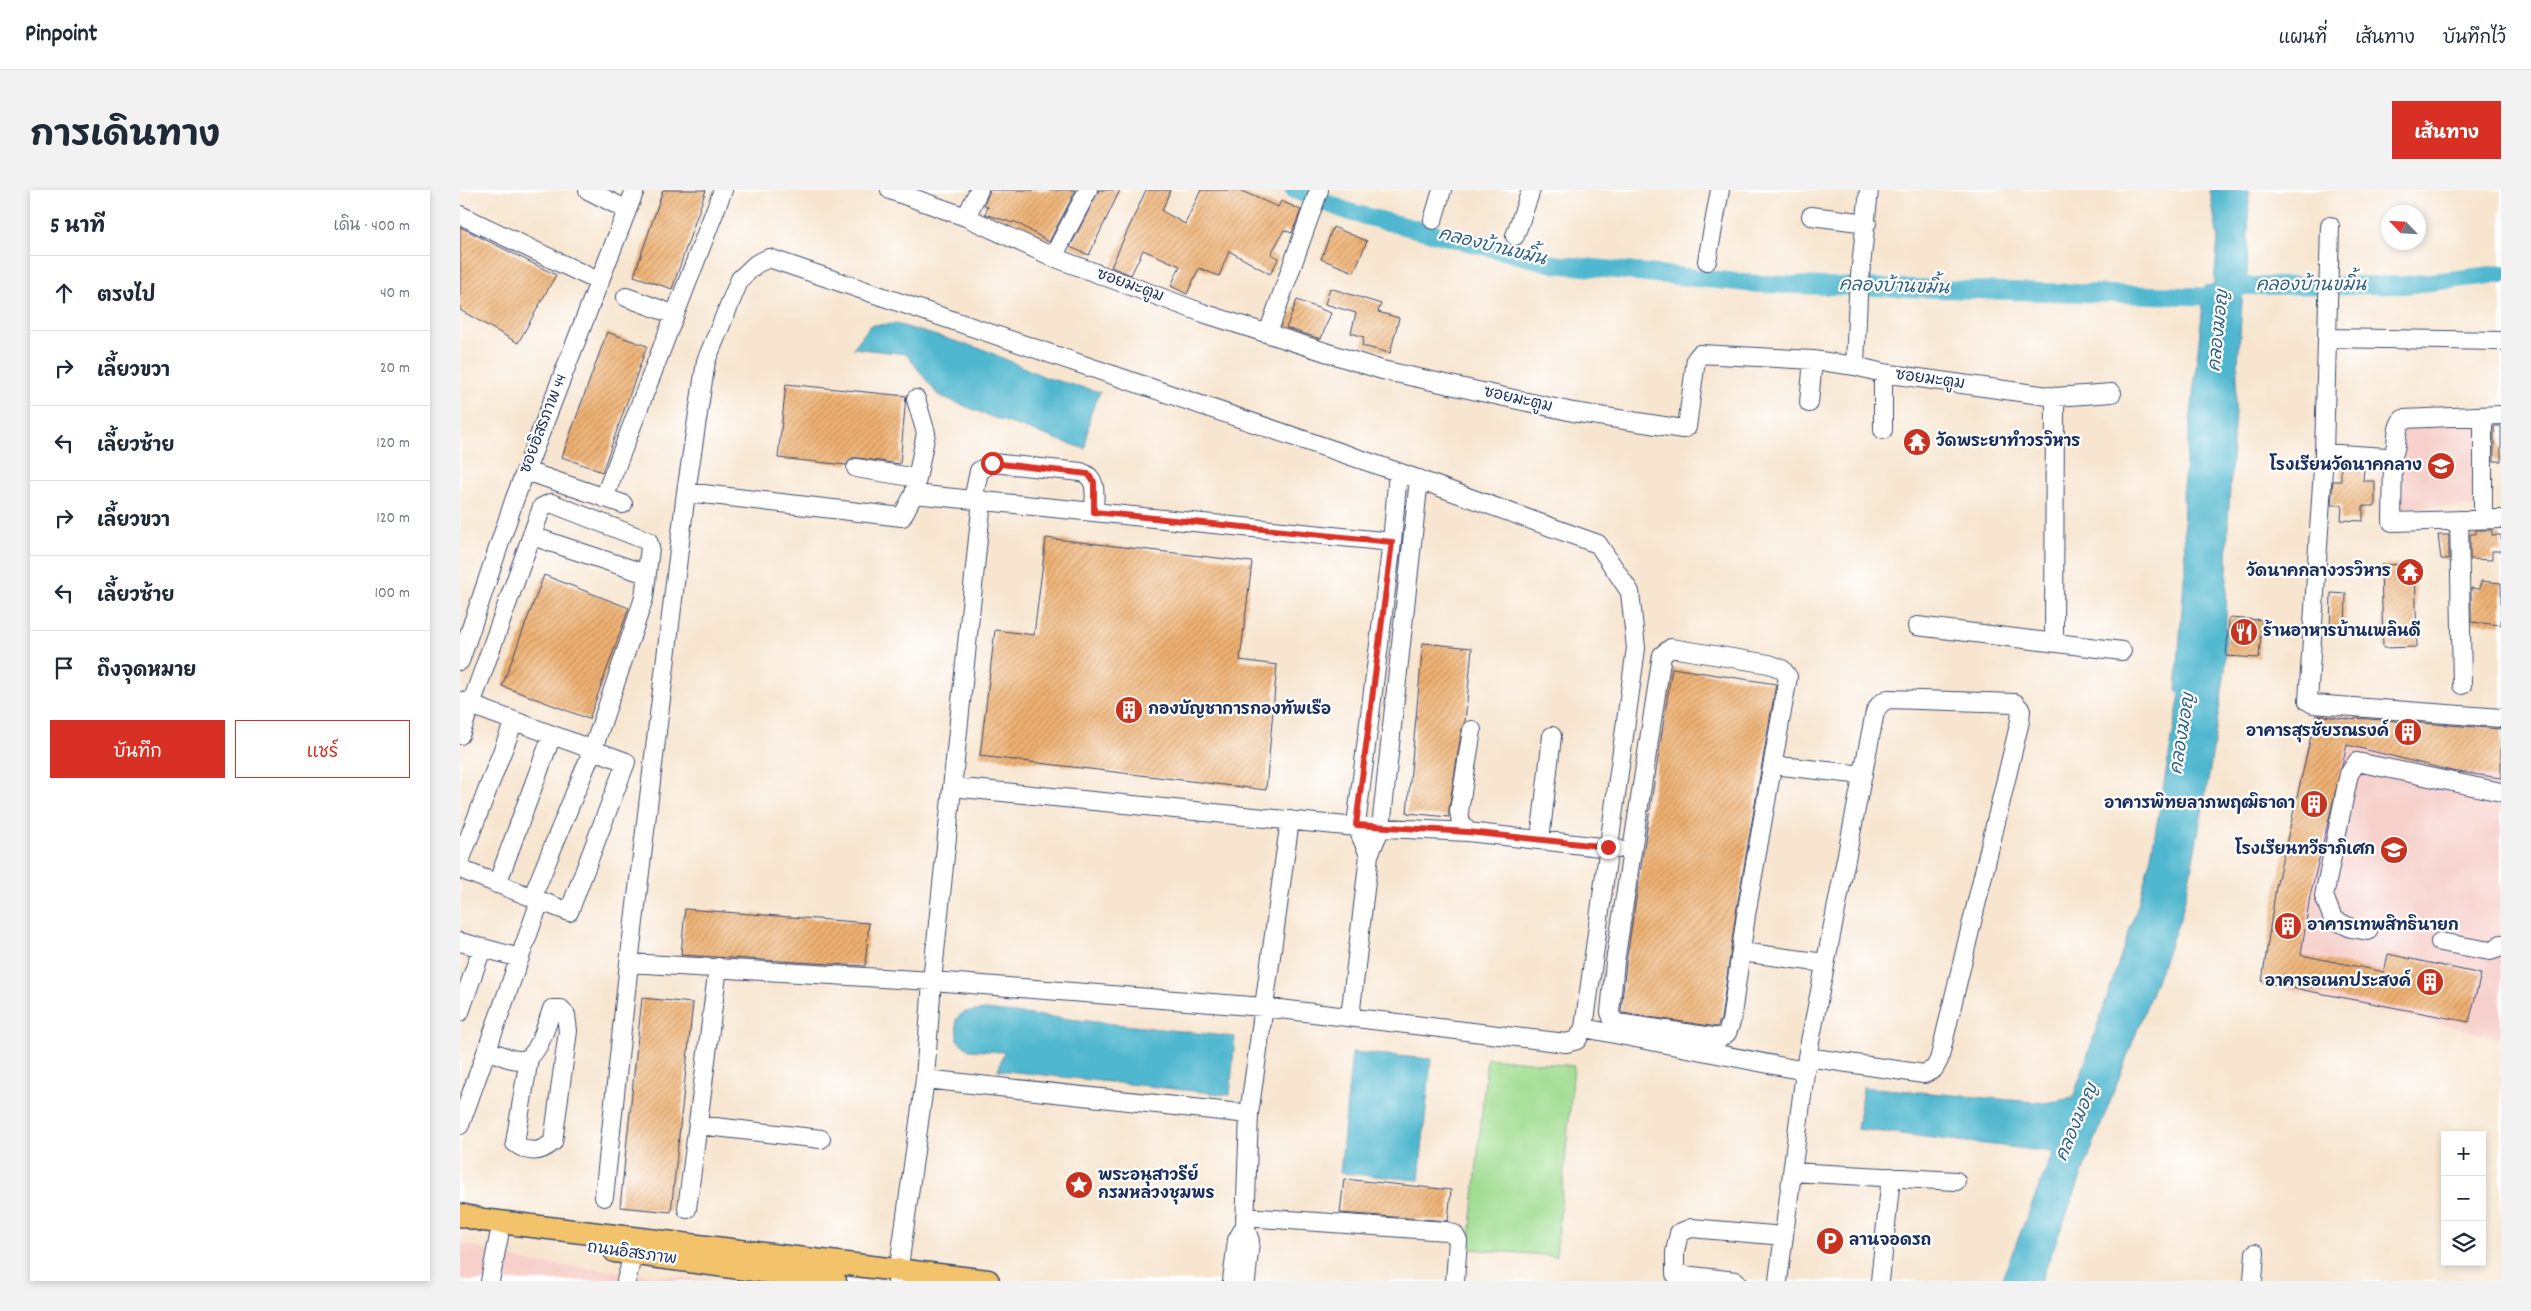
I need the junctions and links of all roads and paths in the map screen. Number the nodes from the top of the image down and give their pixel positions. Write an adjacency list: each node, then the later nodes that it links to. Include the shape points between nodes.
1 (588, 190): 12 (street)
2 (635, 190): 12 (street, ซอยอิสรภาพ 44)
3 (723, 190): 24 (street)
4 (890, 190): 15 (street, ซอยมะตูม)
5 (979, 190): 15 (street)
6 (1088, 190): 20 (street)
7 (1319, 190): 25 (street)
8 (1442, 190): 16 (street)
9 (1531, 190): 19 (street)
10 (1720, 190): 21 (street)
11 (1868, 190): 17 (street)
12 (627, 210): 22 (street, ซอยอิสรภาพ 44)
13 (460, 215): 22 (street)
14 (1811, 216): 17 (street)
15 (966, 217): 20 (street, ซอยมะตูม)
16 (1433, 220)
17 (1867, 223): 29 (street, via 1858,295)
18 (2330, 226): 26 (street)
19 (1515, 236)
20 (1052, 257): 25 (street, ซอยมะตูม, via 1203,313)
21 (1707, 261)
22 (600, 282): 41 (street, ซอยอิสรภาพ 44)
23 (626, 297): 24 (street)
24 (675, 315): 46 (street)
25 (1268, 333): 28 (street, ซอยมะตูม, via 1382,370 1573,412 1683,429 1690,424 1696,356)
26 (2328, 338): 27 (street); 38 (street)
27 (2501, 341)
28 (1813, 360): 29 (street, ซอยมะตูม); 34 (street)
29 (1855, 366): 30 (street, ซอยมะตูม)
30 (1883, 374): 32 (street, ซอยมะตูม); 37 (street)
31 (2112, 393): 32 (street, ซอยมะตูม)
32 (2055, 397): 60 (street)
33 (916, 399): 44 (street, via 926,433)
34 (1809, 404)
35 (2501, 415): 36 (street)
36 (2483, 416): 39 (street, via 2403,419 2398,424); 52 (street)
37 (1883, 430)
38 (2324, 454): 39 (street); 65 (street, via 2308,701 2313,704)
39 (2393, 455): 54 (street, via 2392,522)
40 (856, 468): 44 (street)
41 (526, 472): 46 (street); 58 (street, ซอยอิสรภาพ 44)
42 (1398, 472): 43 (street); 45 (street, via 769,258 756,264 740,279 706,361); 49 (street)
43 (1419, 480): 51 (street); 81 (street, via 1598,544 1630,592 1636,648)
44 (916, 486): 45 (street, via 902,517); 47 (street)
45 (686, 492): 95 (street)
46 (604, 498): 48 (street)
47 (978, 500): 50 (street); 50 (street, via 979,471 992,463 1062,470 1088,474 1094,482); 74 (street)
48 (623, 504)
49 (1395, 509): 51 (street); 56 (street)
50 (1094, 512): 56 (street)
51 (1415, 513): 78 (street)
52 (2483, 519): 53 (street); 54 (street)
53 (2501, 519)
54 (2460, 520): 63 (street)
55 (532, 536): 57 (street); 57 (street, via 542,507 551,503 648,541); 64 (street)
56 (1392, 542): 77 (street)
57 (646, 574): 71 (street, via 644,598)
58 (466, 623): 62 (street, ซอยอิสรภาพ 44)
59 (1918, 626): 60 (street)
60 (2054, 642): 61 (street)
61 (2122, 651)
62 (460, 661)
63 (2462, 685)
64 (465, 703): 66 (street); 68 (street)
65 (2501, 718)
66 (514, 720): 69 (street); 84 (street)
67 (1472, 730): 79 (street, via 1459,811 1461,823)
68 (460, 735)
69 (552, 735): 71 (street); 86 (street)
70 (1552, 736): 80 (street)
71 (592, 749): 87 (street); 87 (street, via 626,762 569,912)
72 (1773, 765): 73 (street); 82 (street, via 1788,677 1782,669 1769,664 1671,648 1666,650 1662,655); 93 (street)
73 (1863, 775): 96 (street); 105 (street, via 1875,712 1888,699 2015,703 2021,710 1939,1060 1924,1074)
74 (952, 787): 76 (street); 98 (street)
75 (2501, 792): 88 (street, via 2357,762 2349,774 2324,896 2333,919 2351,928)
76 (1290, 820): 77 (street); 99 (street)
77 (1356, 825): 78 (street); 83 (street)
78 (1381, 828): 79 (street); 83 (street)
79 (1468, 832): 80 (street)
80 (1540, 840): 81 (street)
81 (1608, 847): 82 (street); 102 (street)
82 (1632, 851): 93 (street, via 1610,1012 1617,1023 1724,1036 1731,1022)
83 (1369, 855): 101 (street)
84 (460, 861)
85 (460, 869): 86 (street)
86 (497, 884): 87 (street)
87 (536, 899): 94 (street)
88 (2368, 931)
89 (460, 942): 92 (street)
90 (2440, 942): 91 (street, via 2490,951)
91 (2501, 944)
92 (482, 948): 94 (street); 100 (street)
93 (1741, 952): 96 (street)
94 (520, 958): 103 (street)
95 (629, 963): 97 (street); 114 (street)
96 (1825, 964): 105 (street)
97 (718, 967): 98 (street); 108 (street)
98 (932, 981): 99 (street); 106 (street)
99 (1263, 1007): 101 (street); 107 (street)
100 (460, 1012)
101 (1350, 1018): 102 (street, via 1566,1043 1577,1040)
102 (1584, 1028): 105 (street)
103 (487, 1050): 104 (street, via 520,1060); 109 (street)
104 (529, 1058): 104 (street, via 515,1143 532,1152 543,1150 553,1142 568,1031 566,1015 561,1009 552,1009 538,1046)
105 (1806, 1064): 111 (street)
106 (925, 1079): 107 (street); 123 (street)
107 (1250, 1114): 117 (street)
108 (698, 1124): 110 (street); 115 (street)
109 (460, 1125)
110 (821, 1139)
111 (1792, 1172): 112 (street); 120 (street)
112 (1891, 1177): 113 (street); 133 (street)
113 (1956, 1180)
114 (604, 1198)
115 (687, 1209)
116 (460, 1215): 123 (main road)
117 (1245, 1222): 128 (street, via 1237,1240); 129 (street, via 1250,1241); 130 (street, via 1446,1231 1454,1234 1458,1241)
118 (460, 1230): 119 (main road, ถนนอิสรภาพ)
119 (499, 1236): 122 (main road, ถนนอิสรภาพ); 124 (street)
120 (1784, 1236): 131 (street, via 1690,1228 1680,1233 1675,1252 1675,1274); 132 (street)
121 (2255, 1253): 134 (street)
122 (633, 1254): 125 (street); 126 (main road, ถนนอิสรภาพ)
123 (897, 1276): 127 (main road)
124 (490, 1281)
125 (626, 1281)
126 (834, 1281)
127 (988, 1281)
128 (1232, 1281)
129 (1246, 1281)
130 (1455, 1281)
131 (1736, 1281)
132 (1778, 1281)
133 (1880, 1281)
134 (2253, 1281)

